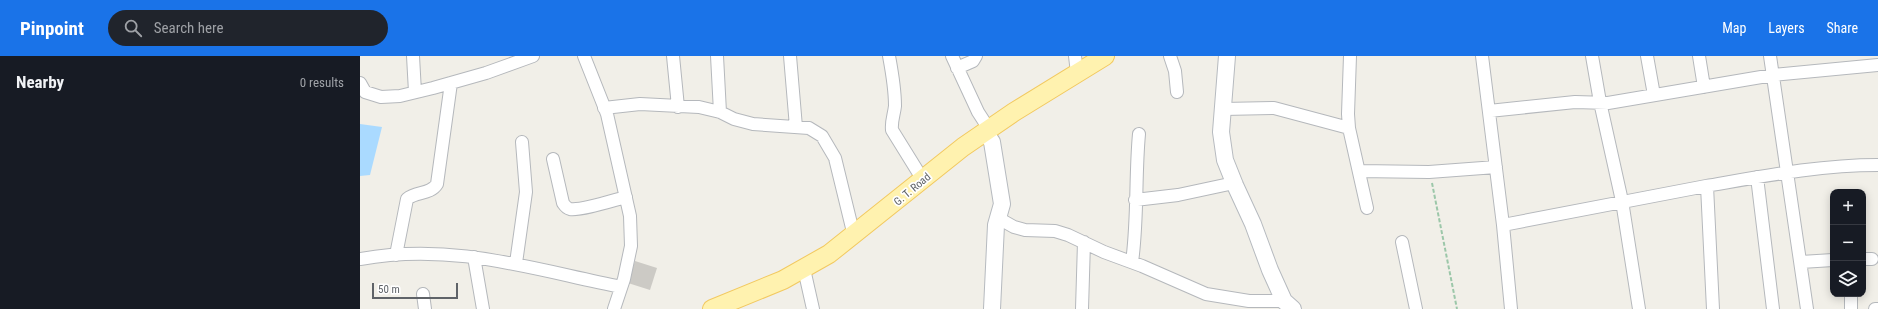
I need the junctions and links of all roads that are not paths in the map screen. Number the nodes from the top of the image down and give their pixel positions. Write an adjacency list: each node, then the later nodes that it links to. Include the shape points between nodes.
1 (413, 56): 26 (street)
2 (533, 56): 24 (street)
3 (584, 56): 31 (street)
4 (673, 56): 30 (street)
5 (717, 56): 34 (street)
6 (790, 56): 35 (street)
7 (889, 56): 46 (street, via 895,93 892,130)
8 (952, 56): 21 (street)
9 (976, 56): 21 (street, via 973,61)
10 (1105, 56): 19 (main road, G. T. Road)
11 (1170, 56): 27 (street, via 1175,71)
12 (1228, 56): 32 (street)
13 (1350, 56): 36 (street)
14 (1482, 56): 33 (street)
15 (1592, 56): 29 (street)
16 (1647, 56): 28 (street)
17 (1699, 56): 25 (street)
18 (1770, 56): 22 (street)
19 (1076, 64): 37 (main road, G. T. Road)
20 (1878, 65): 22 (street)
21 (957, 68): 37 (street)
22 (1773, 76): 25 (street); 44 (street)
23 (360, 83): 26 (street, via 365,92 381,97)
24 (451, 83): 26 (street); 58 (street, via 437,184 430,191 406,199)
25 (1704, 87): 28 (street)
26 (414, 92)
27 (1177, 92)
28 (1654, 95): 29 (street)
29 (1600, 102): 33 (street, via 1575,102); 51 (street)
30 (678, 107): 31 (street, via 640,104); 34 (street, via 699,107)
31 (604, 108): 49 (street)
32 (1223, 109): 36 (street, via 1274,108); 47 (street, via 1221,132 1225,160)
33 (1488, 111): 42 (street)
34 (720, 112): 35 (street, via 753,124)
35 (796, 127): 55 (street, via 809,128 822,136 835,158)
36 (1349, 128): 43 (street)
37 (987, 130): 46 (main road, G. T. Road); 53 (street, via 992,142 1002,204)
38 (1139, 134): 50 (street)
39 (522, 142): 64 (street, via 526,192)
40 (553, 159): 49 (street, via 566,207 582,208)
41 (1878, 165): 44 (street, via 1840,165)
42 (1496, 168): 43 (street, via 1430,172); 54 (street)
43 (1359, 171): 52 (street)
44 (1788, 171): 45 (street); 63 (street)
45 (1757, 177): 48 (street); 82 (street)
46 (922, 180): 55 (main road, G. T. Road)
47 (1234, 183): 50 (street); 70 (street, via 1270,270)
48 (1707, 186): 51 (street); 81 (street)
49 (626, 197): 66 (street, via 630,216 631,246)
50 (1136, 200): 62 (street, via 1137,228)
51 (1622, 201): 54 (street); 80 (street)
52 (1367, 208)
53 (998, 218): 56 (street, via 1014,227 1055,231); 76 (street)
54 (1504, 225): 79 (street)
55 (854, 236): 65 (main road, G. T. Road)
56 (1084, 242): 62 (street); 77 (street)
57 (1402, 242): 78 (street)
58 (396, 255): 59 (street, via 432,253); 60 (street)
59 (474, 257): 64 (street); 72 (street)
60 (360, 260)
61 (1830, 260): 63 (street)
62 (1132, 262): 69 (street, via 1206,294)
63 (1800, 262): 83 (street)
64 (516, 263): 66 (street, via 550,273)
65 (804, 269): 74 (main road, G. T. Road, via 764,289); 75 (street)
66 (621, 287): 73 (street)
67 (423, 294): 71 (street)
68 (1851, 297): 84 (street)
69 (1250, 305): 70 (street)
70 (1288, 305)
71 (425, 309)
72 (483, 309)
73 (614, 309)
74 (712, 309)
75 (813, 309)
76 (993, 309)
77 (1082, 309)
78 (1416, 309)
79 (1511, 309)
80 (1639, 309)
81 (1712, 309)
82 (1773, 309)
83 (1807, 309)
84 (1851, 309)
85 (1875, 309): 86 (street)
86 (1878, 309)

